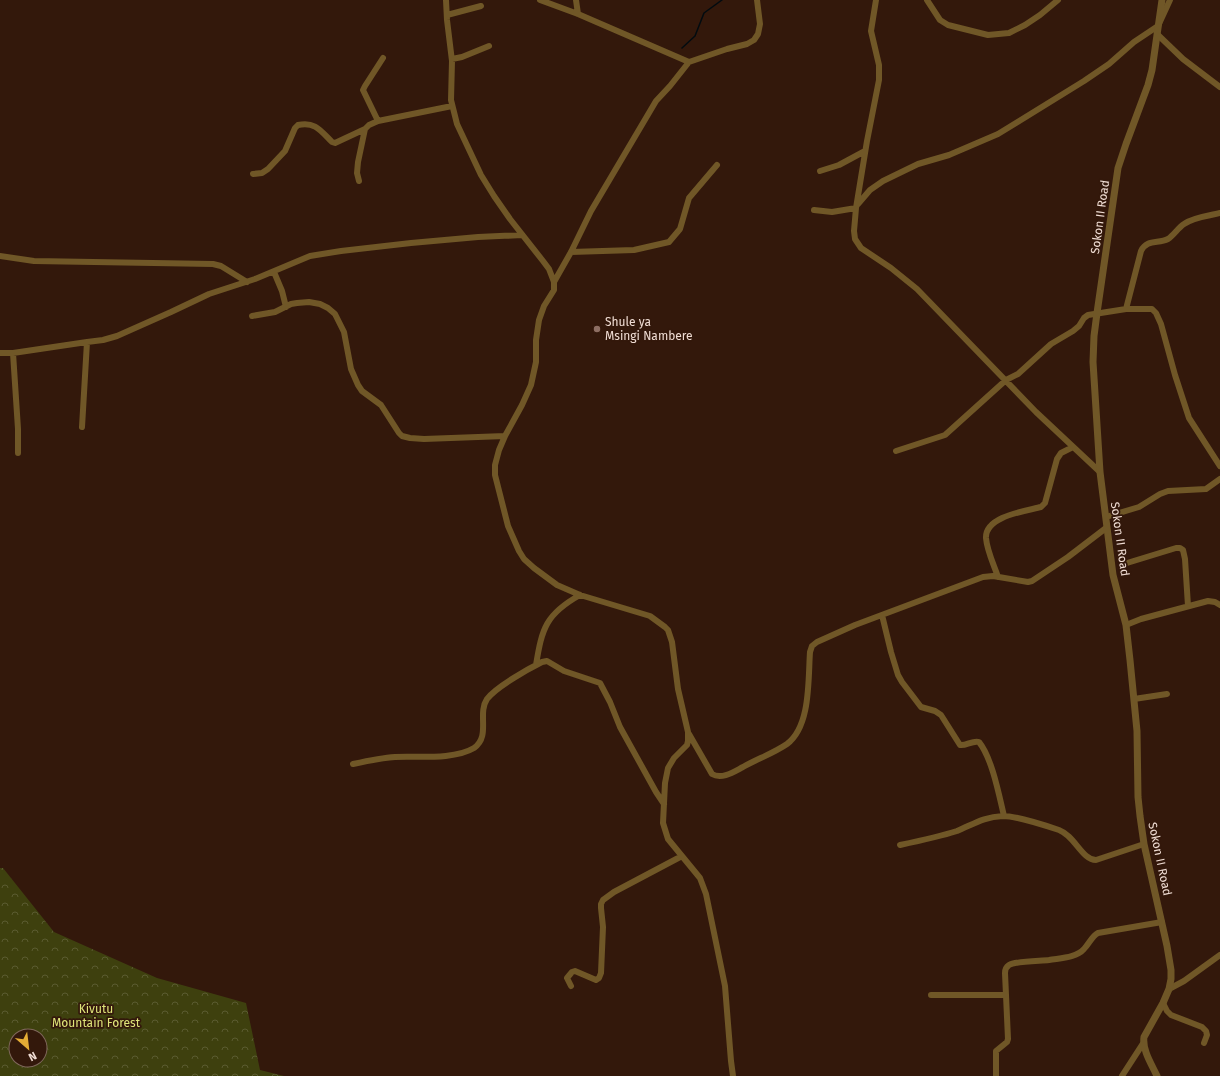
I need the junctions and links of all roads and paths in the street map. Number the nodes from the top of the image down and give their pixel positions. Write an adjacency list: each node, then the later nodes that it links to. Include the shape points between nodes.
1 (446, 0): 12 (street)
2 (540, 0): 11 (street)
3 (576, 0): 11 (street)
4 (757, 0): 18 (street, via 760,24 754,40)
5 (876, 0): 23 (street, via 871,31 879,65 879,80)
6 (927, 0): 7 (street, via 940,20 948,25 988,35 1009,33 1025,25)
7 (1058, 0)
8 (1162, 0): 13 (street, Sokon II Road)
9 (1170, 0): 13 (street)
10 (481, 6): 12 (street)
11 (578, 14): 18 (street)
12 (447, 15): 17 (street)
13 (1158, 26): 14 (street, Sokon II Road); 28 (street, via 1084,82 1017,123 949,155 898,173 876,185)
14 (1157, 34): 19 (street, via 1183,59); 39 (street, Sokon II Road, via 1148,85 1118,168)
15 (489, 46): 17 (street, via 462,58)
16 (383, 58): 21 (street, via 363,90)
17 (452, 59): 20 (street)
18 (689, 62): 32 (street, via 654,105 590,211)
19 (1220, 87)
20 (452, 106): 21 (street); 31 (street, via 457,124 481,175)
21 (378, 121): 22 (street)
22 (365, 129): 26 (street, via 335,143 319,128 298,124 285,151 268,170); 27 (street, via 358,162)
23 (865, 151): 25 (street, via 839,165); 28 (street)
24 (717, 165): 32 (street, via 689,198 680,229 669,242 634,250)
25 (820, 170)
26 (253, 174)
27 (359, 181)
28 (857, 206): 29 (street, via 832,212); 44 (street, via 854,231 855,239 861,248 917,289)
29 (814, 210)
30 (1220, 213): 38 (street, via 1191,221 1168,238 1143,247)
31 (522, 235): 34 (street, via 341,251 310,256); 36 (street, via 549,269)
32 (571, 252): 36 (street)
33 (0, 256): 35 (street, via 34,261 213,264)
34 (274, 272): 35 (street); 37 (street)
35 (247, 282): 41 (street, via 208,294 117,336)
36 (554, 282): 46 (street, via 554,290 539,320 536,362 531,385)
37 (286, 307): 40 (street); 46 (street, via 297,302 309,302 320,304 335,314 344,332 356,382 362,391 381,405 402,436 424,439)
38 (1126, 309): 39 (street); 50 (street, via 1152,309 1156,313 1189,418)
39 (1097, 313): 44 (street, via 1086,317 1073,332 1051,344 1018,374); 51 (street, Sokon II Road, via 1093,362)
40 (252, 316)
41 (87, 342): 43 (street); 45 (street)
42 (0, 353): 43 (street)
43 (14, 353): 49 (street)
44 (1006, 380): 47 (street); 48 (street, via 945,435)
45 (82, 427)
46 (504, 436): 57 (street, via 495,466 495,475 508,526 519,551 524,559 544,576)
47 (1073, 447): 51 (street); 56 (street, via 1061,453 1057,459 1045,503 1041,507 1002,517 988,530 986,537)
48 (896, 451)
49 (18, 453)
50 (1220, 466)
51 (1100, 472): 53 (street, Sokon II Road)
52 (1220, 479): 53 (street, via 1206,489 1160,494 1139,507)
53 (1106, 517): 54 (street, Sokon II Road)
54 (1106, 528): 56 (street, via 1032,581); 61 (street, Sokon II Road, via 1113,575)
55 (1127, 563): 59 (street, via 1176,548 1183,550)
56 (998, 576): 60 (street, via 982,577)
57 (580, 595): 62 (street, via 563,605 549,620 539,644); 65 (street, via 650,616 668,630)
58 (1220, 605): 59 (street, via 1208,602)
59 (1188, 606): 61 (street, via 1141,618)
60 (882, 615): 65 (street, via 828,636 812,646 808,697 802,722 791,740 781,748 729,774 715,776); 68 (street, via 902,682 921,707 941,714 960,745 979,742 996,783)
61 (1126, 625): 64 (street, Sokon II Road)
62 (536, 665): 66 (street, via 504,684 486,700 482,738 473,748 440,756 373,759); 67 (street, via 547,661 564,671 600,683 620,727)
63 (1166, 694): 64 (street)
64 (1134, 699): 69 (street, Sokon II Road, via 1138,797)
65 (688, 732): 67 (street, via 687,745 668,768)
66 (353, 764)
67 (664, 804): 71 (street, via 664,828 668,839)
68 (1004, 816): 69 (street, via 1061,830 1092,860); 70 (street, via 984,818 957,831)
69 (1144, 844): 72 (street, Sokon II Road)
70 (900, 845)
71 (682, 856): 74 (street, via 603,900 601,973 596,980 572,972 567,978); 81 (street, via 700,878 706,894 725,986)
72 (1162, 922): 75 (street, Sokon II Road, via 1171,970); 77 (street, via 1098,933 1082,951 1073,955 1007,966)
73 (1220, 955): 75 (street)
74 (571, 986)
75 (1169, 989): 78 (street, Sokon II Road)
76 (931, 995): 77 (street)
77 (1006, 995): 82 (street, via 1008,1039 996,1051)
78 (1163, 1003): 79 (street, Sokon II Road, via 1144,1037); 80 (street, via 1171,1015 1205,1029 1207,1035)
79 (1144, 1042): 83 (street); 84 (street)
80 (1204, 1043)
81 (734, 1076)
82 (996, 1076)
83 (1122, 1076)
84 (1157, 1076)

